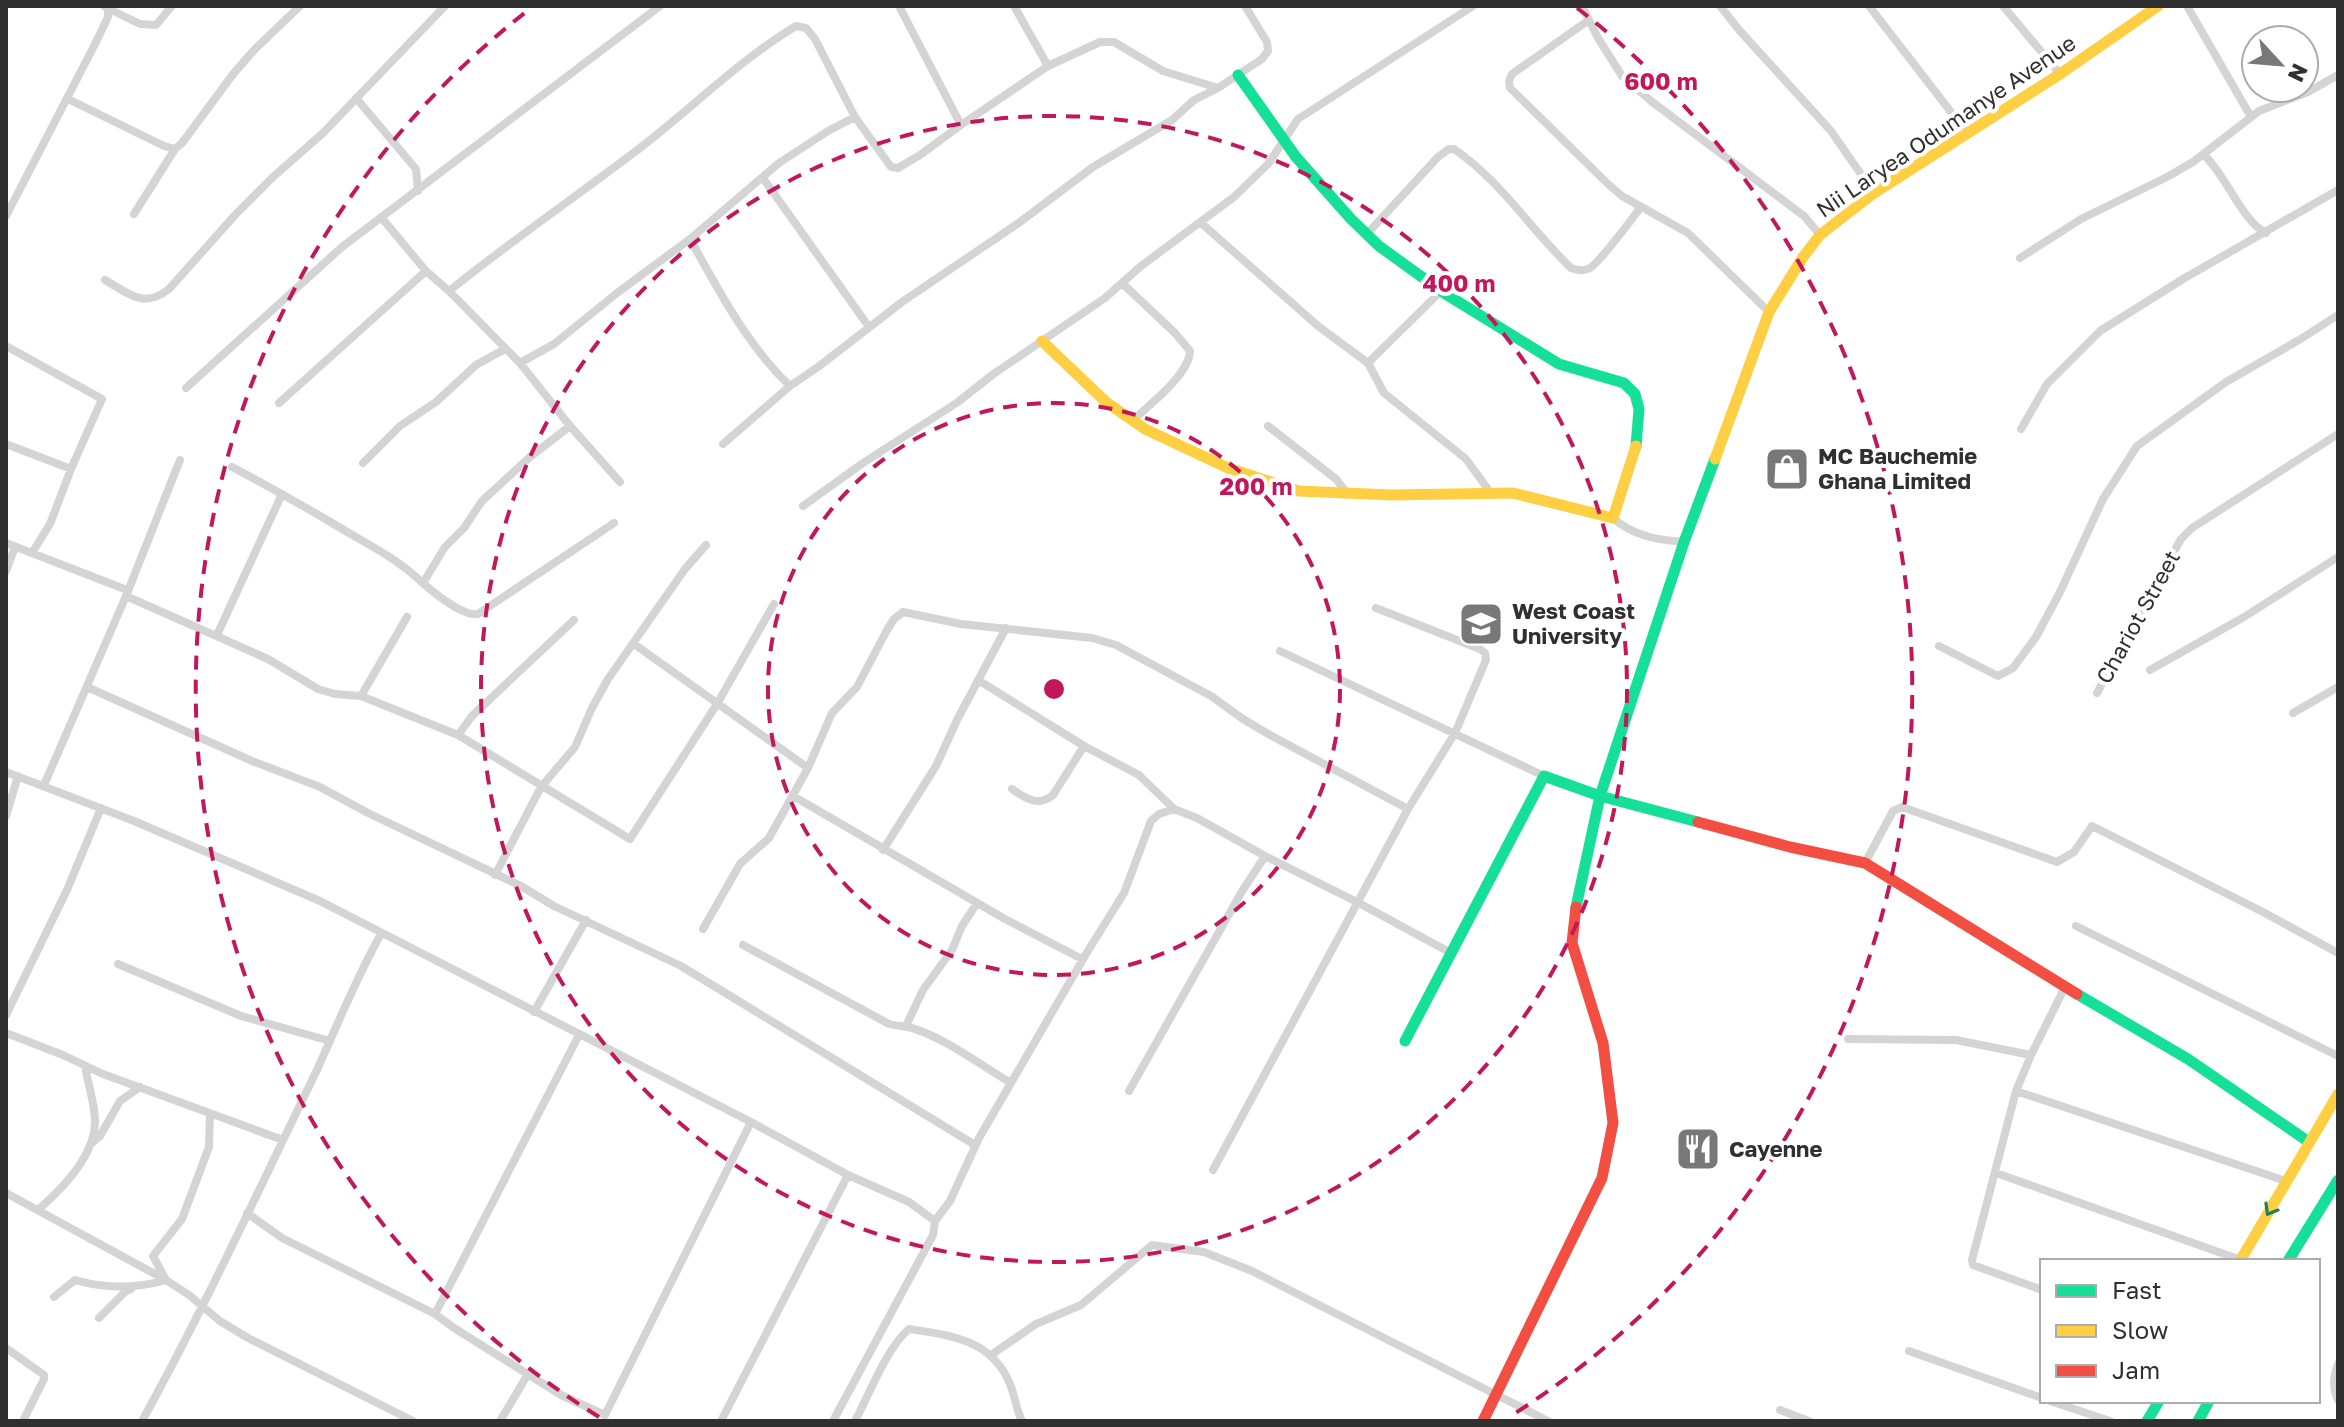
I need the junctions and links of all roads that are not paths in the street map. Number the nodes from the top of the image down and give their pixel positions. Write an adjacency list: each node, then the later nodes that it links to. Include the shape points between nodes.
1 (172, 6): 15 (street, via 156,25 140,24)
2 (300, 6): 30 (street, via 255,49)
3 (445, 6): 23 (street)
4 (660, 6): 34 (street)
5 (899, 6): 27 (street)
6 (1014, 6): 18 (street)
7 (1245, 6): 20 (street, via 1268,51)
8 (1473, 6): 29 (street, via 1298,119)
9 (1582, 6): 17 (street)
10 (1720, 6): 35 (street, via 1831,131)
11 (1869, 6): 28 (street)
12 (2003, 6): 19 (street)
13 (2158, 6): 16 (street, Nii Laryea Odumanye Avenue)
14 (2187, 6): 26 (street)
15 (106, 8): 24 (street, via 108,17)
16 (2143, 10): 19 (street, Nii Laryea Odumanye Avenue)
17 (1589, 20): 37 (street, via 1512,74 1510,88 1608,184); 44 (street, via 1622,76 1804,216)
18 (1048, 66): 22 (street, via 1114,42 1163,71); 27 (street)
19 (2060, 74): 28 (street, Nii Laryea Odumanye Avenue)
20 (1238, 75): 22 (street); 29 (street)
21 (2338, 75): 26 (street)
22 (1218, 88): 54 (street, via 1093,167)
23 (356, 98): 34 (street, via 416,169); 48 (street, via 159,297 138,299)
24 (68, 99): 30 (street); 36 (street)
25 (855, 117): 27 (street, via 885,161 898,168); 32 (street, via 799,149); 50 (street, via 815,39 796,26)
26 (2251, 117): 31 (street)
27 (961, 125)
28 (1968, 134): 35 (street, Nii Laryea Odumanye Avenue)
29 (1284, 140): 41 (street, via 1268,164); 43 (street)
30 (175, 149): 38 (street)
31 (2204, 155): 42 (street); 46 (street, via 2081,219)
32 (763, 178): 45 (street); 54 (street)
33 (2338, 190): 42 (street)
34 (418, 191): 40 (street)
35 (1874, 193): 44 (street, Nii Laryea Odumanye Avenue)
36 (9, 204): 39 (street)
37 (1641, 207): 43 (street, via 1590,269 1579,271 1533,229 1487,174 1449,149); 52 (street, via 1688,233)
38 (134, 214)
39 (6, 216)
40 (381, 217): 47 (street); 61 (street)
41 (1200, 222): 49 (street); 59 (street)
42 (2266, 233): 66 (street, via 2100,331 2047,384)
43 (1366, 235): 51 (street)
44 (1820, 235): 52 (street, Nii Laryea Odumanye Avenue)
45 (690, 239): 58 (street, via 554,344); 60 (street, via 720,295)
46 (2020, 258)
47 (426, 271): 50 (street); 62 (street)
48 (105, 280)
49 (1122, 283): 55 (street); 63 (street, via 1190,351 1180,374)
50 (449, 291): 57 (street)
51 (1441, 291): 59 (street); 79 (street, via 1559,364 1628,385 1641,414)
52 (1769, 312): 81 (street, Nii Laryea Odumanye Avenue)
53 (2338, 315): 96 (street, via 2226,382 2137,446 2103,499 2043,625 2013,668 1998,676)
54 (869, 327): 60 (street)
55 (1042, 341): 63 (street); 78 (street)
56 (6, 346): 73 (street, via 102,399)
57 (505, 349): 58 (street); 71 (street, via 476,365 400,426)
58 (520, 363): 64 (street)
59 (1368, 363): 75 (street, via 1384,393 1466,459)
60 (790, 386): 69 (street)
61 (186, 388)
62 (279, 403)
63 (1132, 421): 77 (street, via 1242,472 1299,491)
64 (570, 426): 74 (street); 87 (street, via 482,501)
65 (1268, 426): 77 (street)
66 (2021, 429)
67 (2338, 434): 102 (street, Chariot Street, via 2181,539)
68 (6, 444): 73 (street)
69 (723, 444)
70 (180, 460): 88 (street)
71 (363, 463)
72 (232, 467): 76 (street)
73 (71, 469): 84 (street, via 50,524)
74 (620, 482)
75 (1490, 492): 77 (street); 79 (street)
76 (282, 494): 87 (street, via 400,563); 94 (street)
77 (1348, 494)
78 (803, 506)
79 (1613, 518): 81 (street, via 1640,534)
80 (614, 523): 87 (street, via 478,614 464,612)
81 (1684, 542): 117 (street, Nii Laryea Odumanye Avenue)
82 (10, 545): 84 (street); 86 (street)
83 (706, 545): 95 (street)
84 (32, 553): 88 (street)
85 (2338, 557): 98 (street)
86 (6, 571)
87 (423, 583)
88 (126, 593): 94 (street); 100 (street)
89 (774, 604): 104 (street)
90 (1376, 608): 106 (street, via 1485,653)
91 (407, 617): 103 (street)
92 (574, 620): 107 (street)
93 (1006, 628): 99 (street); 109 (street, via 903,612 887,630 857,687 832,713); 120 (street, via 1116,645)
94 (217, 635): 103 (street, via 318,689)
95 (634, 644): 104 (street); 114 (street, via 608,679 575,747)
96 (1939, 646)
97 (1280, 651): 106 (street)
98 (2150, 670)
99 (978, 680): 108 (street); 122 (street, via 936,766)
100 (87, 687): 113 (street); 125 (street, via 320,787)
101 (2338, 687): 105 (street)
102 (2097, 693)
103 (361, 696): 107 (street)
104 (717, 704): 109 (street); 114 (street, via 630,839)
105 (2293, 713)
106 (1455, 733): 112 (street); 120 (street)
107 (458, 735): 114 (street)
108 (1084, 746): 115 (street, via 1046,801); 119 (street, via 1139,775)
109 (808, 768): 116 (street)
110 (6, 772): 111 (street)
111 (18, 776): 113 (street); 121 (street)
112 (1544, 776): 117 (street); 133 (street)
113 (44, 785): 118 (street)
114 (541, 787): 125 (street)
115 (1012, 789)
116 (793, 796): 122 (street); 130 (street, via 769,838 740,864)
117 (1600, 796): 124 (street); 184 (street, Nii Laryea Odumanye Avenue, via 1572,943 1603,1043 1613,1123 1602,1178)
118 (101, 808): 131 (street, via 302,893); 139 (street)
119 (1174, 809): 123 (street); 135 (street, via 1151,821 1124,893)
120 (1408, 809): 126 (street)
121 (6, 816)
122 (883, 850): 127 (street)
123 (1265, 856): 126 (street); 151 (street)
124 (1865, 863): 134 (street, via 1893,811 1902,807 2057,862 2074,852 2092,826); 137 (street)
125 (495, 875): 128 (street)
126 (1357, 902): 133 (street); 160 (street)
127 (977, 903): 135 (street); 140 (street)
128 (586, 920): 138 (street); 159 (street, via 681,966)
129 (2076, 926): 147 (street)
130 (703, 929)
131 (381, 934): 138 (street); 144 (street)
132 (743, 945): 140 (street, via 889,1024)
133 (1451, 953): 145 (street)
134 (2338, 953)
135 (1082, 959): 149 (street)
136 (118, 964): 144 (street, via 241,1016)
137 (2065, 987): 146 (street); 157 (street, via 2188,1059)
138 (534, 1012): 142 (street)
139 (6, 1015)
140 (906, 1026): 149 (street)
141 (6, 1033): 148 (street)
142 (579, 1035): 155 (street); 177 (street)
143 (1848, 1039): 146 (street, via 1956,1040)
144 (330, 1041): 156 (street)
145 (1405, 1041)
146 (2031, 1055): 152 (street)
147 (2338, 1056)
148 (85, 1066): 150 (street); 158 (street, via 95,1124)
149 (1011, 1083): 159 (street)
150 (140, 1087): 154 (street); 158 (street, via 120,1101 100,1136)
151 (1129, 1091)
152 (2016, 1091): 161 (street); 164 (street)
153 (2338, 1094): 157 (street)
154 (210, 1114): 156 (street); 172 (street, via 209,1147 182,1219 153,1256)
155 (751, 1122): 162 (street); 183 (street, via 605,1415)
156 (283, 1140): 167 (street)
157 (2309, 1142): 164 (street)
158 (88, 1145): 166 (street, via 69,1182)
159 (975, 1145): 168 (street)
160 (1213, 1170)
161 (1996, 1173): 169 (street); 174 (street, via 1973,1265)
162 (848, 1175): 168 (street, via 909,1202); 195 (street)
163 (2338, 1180): 171 (street)
164 (2286, 1181): 170 (street, one-way to 170)
165 (6, 1193): 166 (street)
166 (38, 1210): 172 (street)
167 (247, 1213): 176 (street); 177 (street, via 282,1238)
168 (935, 1221): 196 (street, via 933,1235)
169 (2238, 1259)
170 (2242, 1259)
171 (2289, 1259)
172 (166, 1280): 173 (street); 176 (street)
173 (137, 1286): 175 (street, via 75,1280); 178 (street)
174 (2040, 1289)
175 (54, 1297)
176 (203, 1306): 192 (street); 193 (street, via 248,1338)
177 (435, 1314): 183 (street)
178 (99, 1318)
179 (6, 1348): 191 (street, via 44,1375)
180 (1909, 1351): 185 (street)
181 (991, 1355): 184 (street, via 1036,1324 1081,1305 1152,1245 1204,1252 1252,1271); 197 (street, via 957,1336 909,1329); 198 (street, via 1010,1383)
182 (2338, 1364): 186 (street)
183 (528, 1374): 194 (street)
184 (1496, 1396): 199 (street, Nii Laryea Odumanye Avenue); 200 (street)
185 (2040, 1397)
186 (2338, 1400)
187 (2056, 1403): 202 (street)
188 (2158, 1403): 203 (street)
189 (2208, 1403): 204 (street)
190 (1780, 1410): 201 (street)
191 (23, 1421)
192 (142, 1421)
193 (413, 1421)
194 (500, 1421)
195 (721, 1421)
196 (833, 1421)
197 (855, 1421)
198 (1022, 1421)
199 (1483, 1421)
200 (1548, 1421)
201 (1809, 1421)
202 (2110, 1421)
203 (2147, 1421)
204 (2198, 1421)

